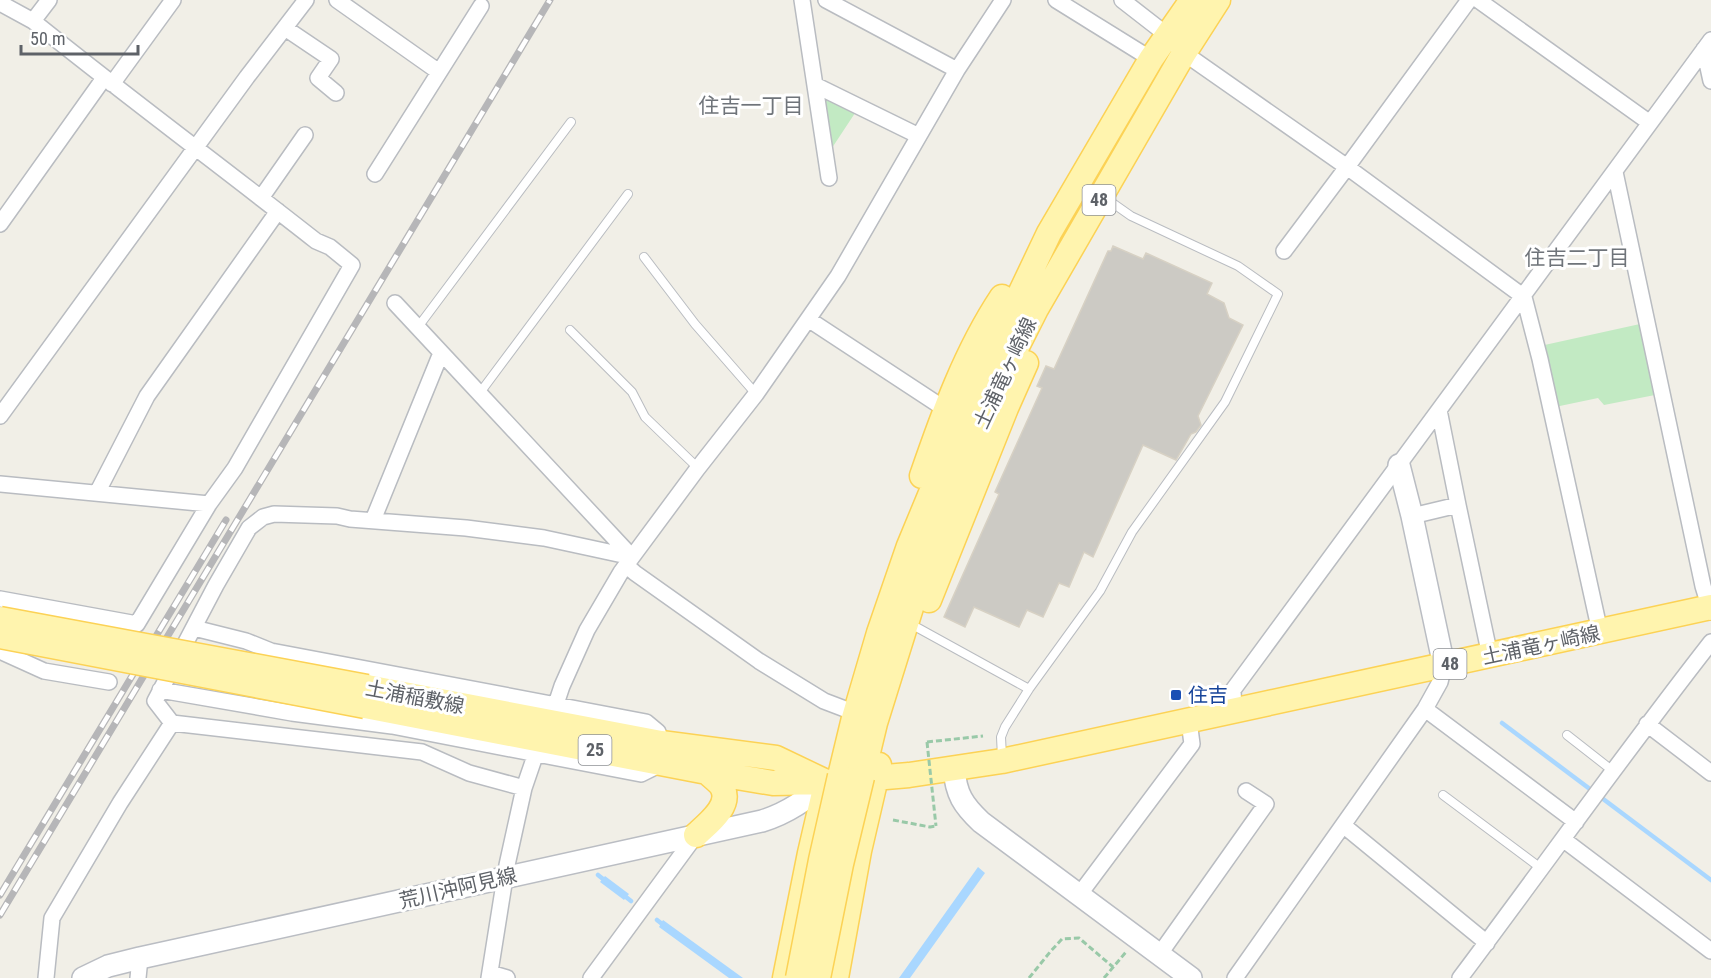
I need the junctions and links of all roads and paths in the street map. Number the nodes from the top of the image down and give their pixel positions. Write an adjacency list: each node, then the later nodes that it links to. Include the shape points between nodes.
1 (49, 0): 16 (street)
2 (173, 0): 24 (street)
3 (306, 0): 17 (street)
4 (337, 0): 23 (street)
5 (802, 0): 26 (street)
6 (826, 0): 22 (street)
7 (1056, 0): 21 (street)
8 (1122, 0): 18 (street)
9 (1192, 0): 18 (main road, 土浦竜ヶ崎線 / 48)
10 (1218, 0): 20 (main road, 土浦竜ヶ崎線 / 48)
11 (1469, 0): 33 (street)
12 (1478, 0): 29 (street)
13 (997, 2): 22 (street)
14 (0, 3): 16 (street)
15 (481, 6): 23 (street)
16 (33, 21): 24 (street)
17 (285, 28): 27 (street, via 331,59 318,78); 32 (street)
18 (1167, 36): 20 (street); 21 (main road, 土浦竜ヶ崎線 / 48)
19 (1708, 45): 25 (street); 29 (street)
20 (1184, 53): 33 (street); 38 (main road, 土浦竜ヶ崎線 / 48)
21 (1151, 59): 42 (main road, 土浦竜ヶ崎線 / 48)
22 (957, 70): 31 (street)
23 (439, 72): 35 (street)
24 (108, 81): 32 (street); 41 (street)
25 (1711, 81)
26 (815, 85): 31 (street); 36 (street)
27 (336, 93)
28 (571, 122): 49 (lane)
29 (1650, 123): 34 (street)
30 (305, 135): 39 (street)
31 (919, 136): 48 (street, via 838,276)
32 (197, 148): 39 (street); 57 (street)
33 (1347, 167): 44 (street); 46 (street)
34 (1615, 172): 46 (street); 68 (street)
35 (375, 174)
36 (830, 178)
37 (628, 194): 52 (lane)
38 (1101, 195): 43 (main road, 土浦竜ヶ崎線 / 48); 80 (lane, via 1131,216 1238,266 1278,294 1225,402 1161,489 1100,591)
39 (261, 198): 40 (street)
40 (278, 211): 61 (street, via 147,396); 62 (street, via 352,265 235,468)
41 (0, 224)
42 (1049, 233): 54 (main road, 土浦竜ヶ崎線 / 48); 55 (main road, via 993,312)
43 (1076, 242): 54 (main road, 土浦竜ヶ崎線 / 48); 71 (main road)
44 (1284, 250)
45 (644, 257): 53 (lane)
46 (1524, 297): 56 (street); 72 (street)
47 (395, 303): 49 (street)
48 (808, 319): 53 (street); 55 (street)
49 (418, 327): 51 (street)
50 (570, 330): 59 (lane, via 632,392 645,417)
51 (441, 353): 52 (street); 65 (street)
52 (479, 394): 66 (street)
53 (756, 394): 59 (street)
54 (979, 402): 102 (main road, 土浦竜ヶ崎線 / 48, via 909,546 879,633 854,718)
55 (945, 409): 83 (main road, via 868,629)
56 (1439, 410): 58 (street); 63 (street)
57 (0, 414)
58 (1399, 465): 64 (main road); 85 (street, via 1233,690)
59 (698, 468): 66 (street)
60 (0, 484): 61 (street)
61 (97, 493): 62 (street)
62 (209, 504): 67 (street, via 137,624)
63 (1458, 505): 64 (street); 76 (street)
64 (1412, 516): 77 (main road)
65 (373, 520): 66 (street, via 544,538); 70 (street, via 274,514 263,517 249,528)
66 (629, 561): 82 (street, via 587,630); 83 (street, via 635,573 759,661 824,701)
67 (0, 599)
68 (1710, 609): 72 (main road, 土浦竜ヶ崎線 / 48)
69 (0, 619): 81 (main road, 土浦稲敷線 / 25, bridge)
70 (194, 628): 79 (street); 82 (street, via 271,651)
71 (918, 628): 80 (lane); 102 (main road, via 892,714)
72 (1600, 632): 76 (main road, 土浦竜ヶ崎線 / 48)
73 (0, 636): 81 (main road, 土浦稲敷線 / 25, bridge)
74 (1711, 642): 88 (street)
75 (0, 651): 78 (street, via 44,671)
76 (1490, 656): 77 (main road, 土浦竜ヶ崎線 / 48)
77 (1444, 666): 84 (street); 85 (main road, 土浦竜ヶ崎線 / 48)
78 (109, 682)
79 (160, 690): 87 (street, via 155,701); 89 (street)
80 (1029, 690): 97 (lane, via 1000,737)
81 (366, 697): 96 (main road, 土浦稲敷線 / 25)
82 (556, 704): 96 (street, via 646,722 658,732)
83 (845, 709): 102 (main road)
84 (1425, 709): 107 (street); 108 (street)
85 (1234, 712): 86 (main road, 土浦竜ヶ崎線 / 48)
86 (1189, 721): 97 (main road, 土浦竜ヶ崎線 / 48); 113 (street, via 1192,744)
87 (172, 723): 93 (street); 121 (street, via 52,918)
88 (1647, 724): 99 (street); 101 (street)
89 (392, 726): 90 (street); 93 (street)
90 (419, 731): 94 (street); 95 (street)
91 (1568, 735): 99 (lane)
92 (983, 736): 106 (path, bridge, via 927,742 936,826)
93 (389, 748): 94 (street)
94 (415, 751): 103 (street, via 468,773)
95 (536, 753): 96 (street, via 642,774); 103 (street)
96 (662, 753): 100 (main road, 土浦稲敷線 / 25); 102 (main road, 土浦稲敷線 / 25, via 776,758)
97 (1002, 761): 98 (main road, 土浦竜ヶ崎線 / 48)
98 (954, 769): 102 (main road, 土浦竜ヶ崎線 / 48); 113 (main road, via 958,794 967,809)
99 (1613, 771): 107 (street)
100 (707, 772): 102 (main road, 土浦稲敷線 / 25, via 773,783); 109 (main road, via 723,788 725,800 720,811)
101 (1711, 773)
102 (851, 778): 109 (main road, 荒川沖阿見線, via 774,817); 125 (main road, via 810,853); 126 (main road, bridge, via 821,860); 127 (main road, bridge, via 841,864); 128 (main road, via 860,851)
103 (524, 788): 112 (street)
104 (1246, 791): 117 (street, via 1266,804)
105 (1443, 795): 111 (lane)
106 (893, 820)
107 (1576, 822): 110 (street)
108 (1343, 825): 115 (street); 132 (street)
109 (696, 835): 112 (main road, 荒川沖阿見線); 124 (street)
110 (1564, 840): 111 (street); 116 (street)
111 (1542, 869): 115 (street)
112 (505, 878): 119 (main road, 荒川沖阿見線); 120 (street)
113 (1079, 895): 114 (main road)
114 (1136, 939): 117 (main road); 118 (path)
115 (1486, 942): 133 (street)
116 (1711, 951)
117 (1159, 955): 131 (main road)
118 (1113, 967): 129 (path, via 1079,938 1062,939); 130 (path)
119 (139, 968): 122 (main road, 荒川沖阿見線, via 108,966)
120 (490, 975): 123 (street)
121 (46, 978)
122 (83, 978)
123 (507, 978)
124 (591, 978)
125 (785, 978)
126 (798, 978)
127 (818, 978)
128 (836, 978)
129 (1029, 978)
130 (1104, 978)
131 (1191, 978)
132 (1235, 978)
133 (1460, 978)

